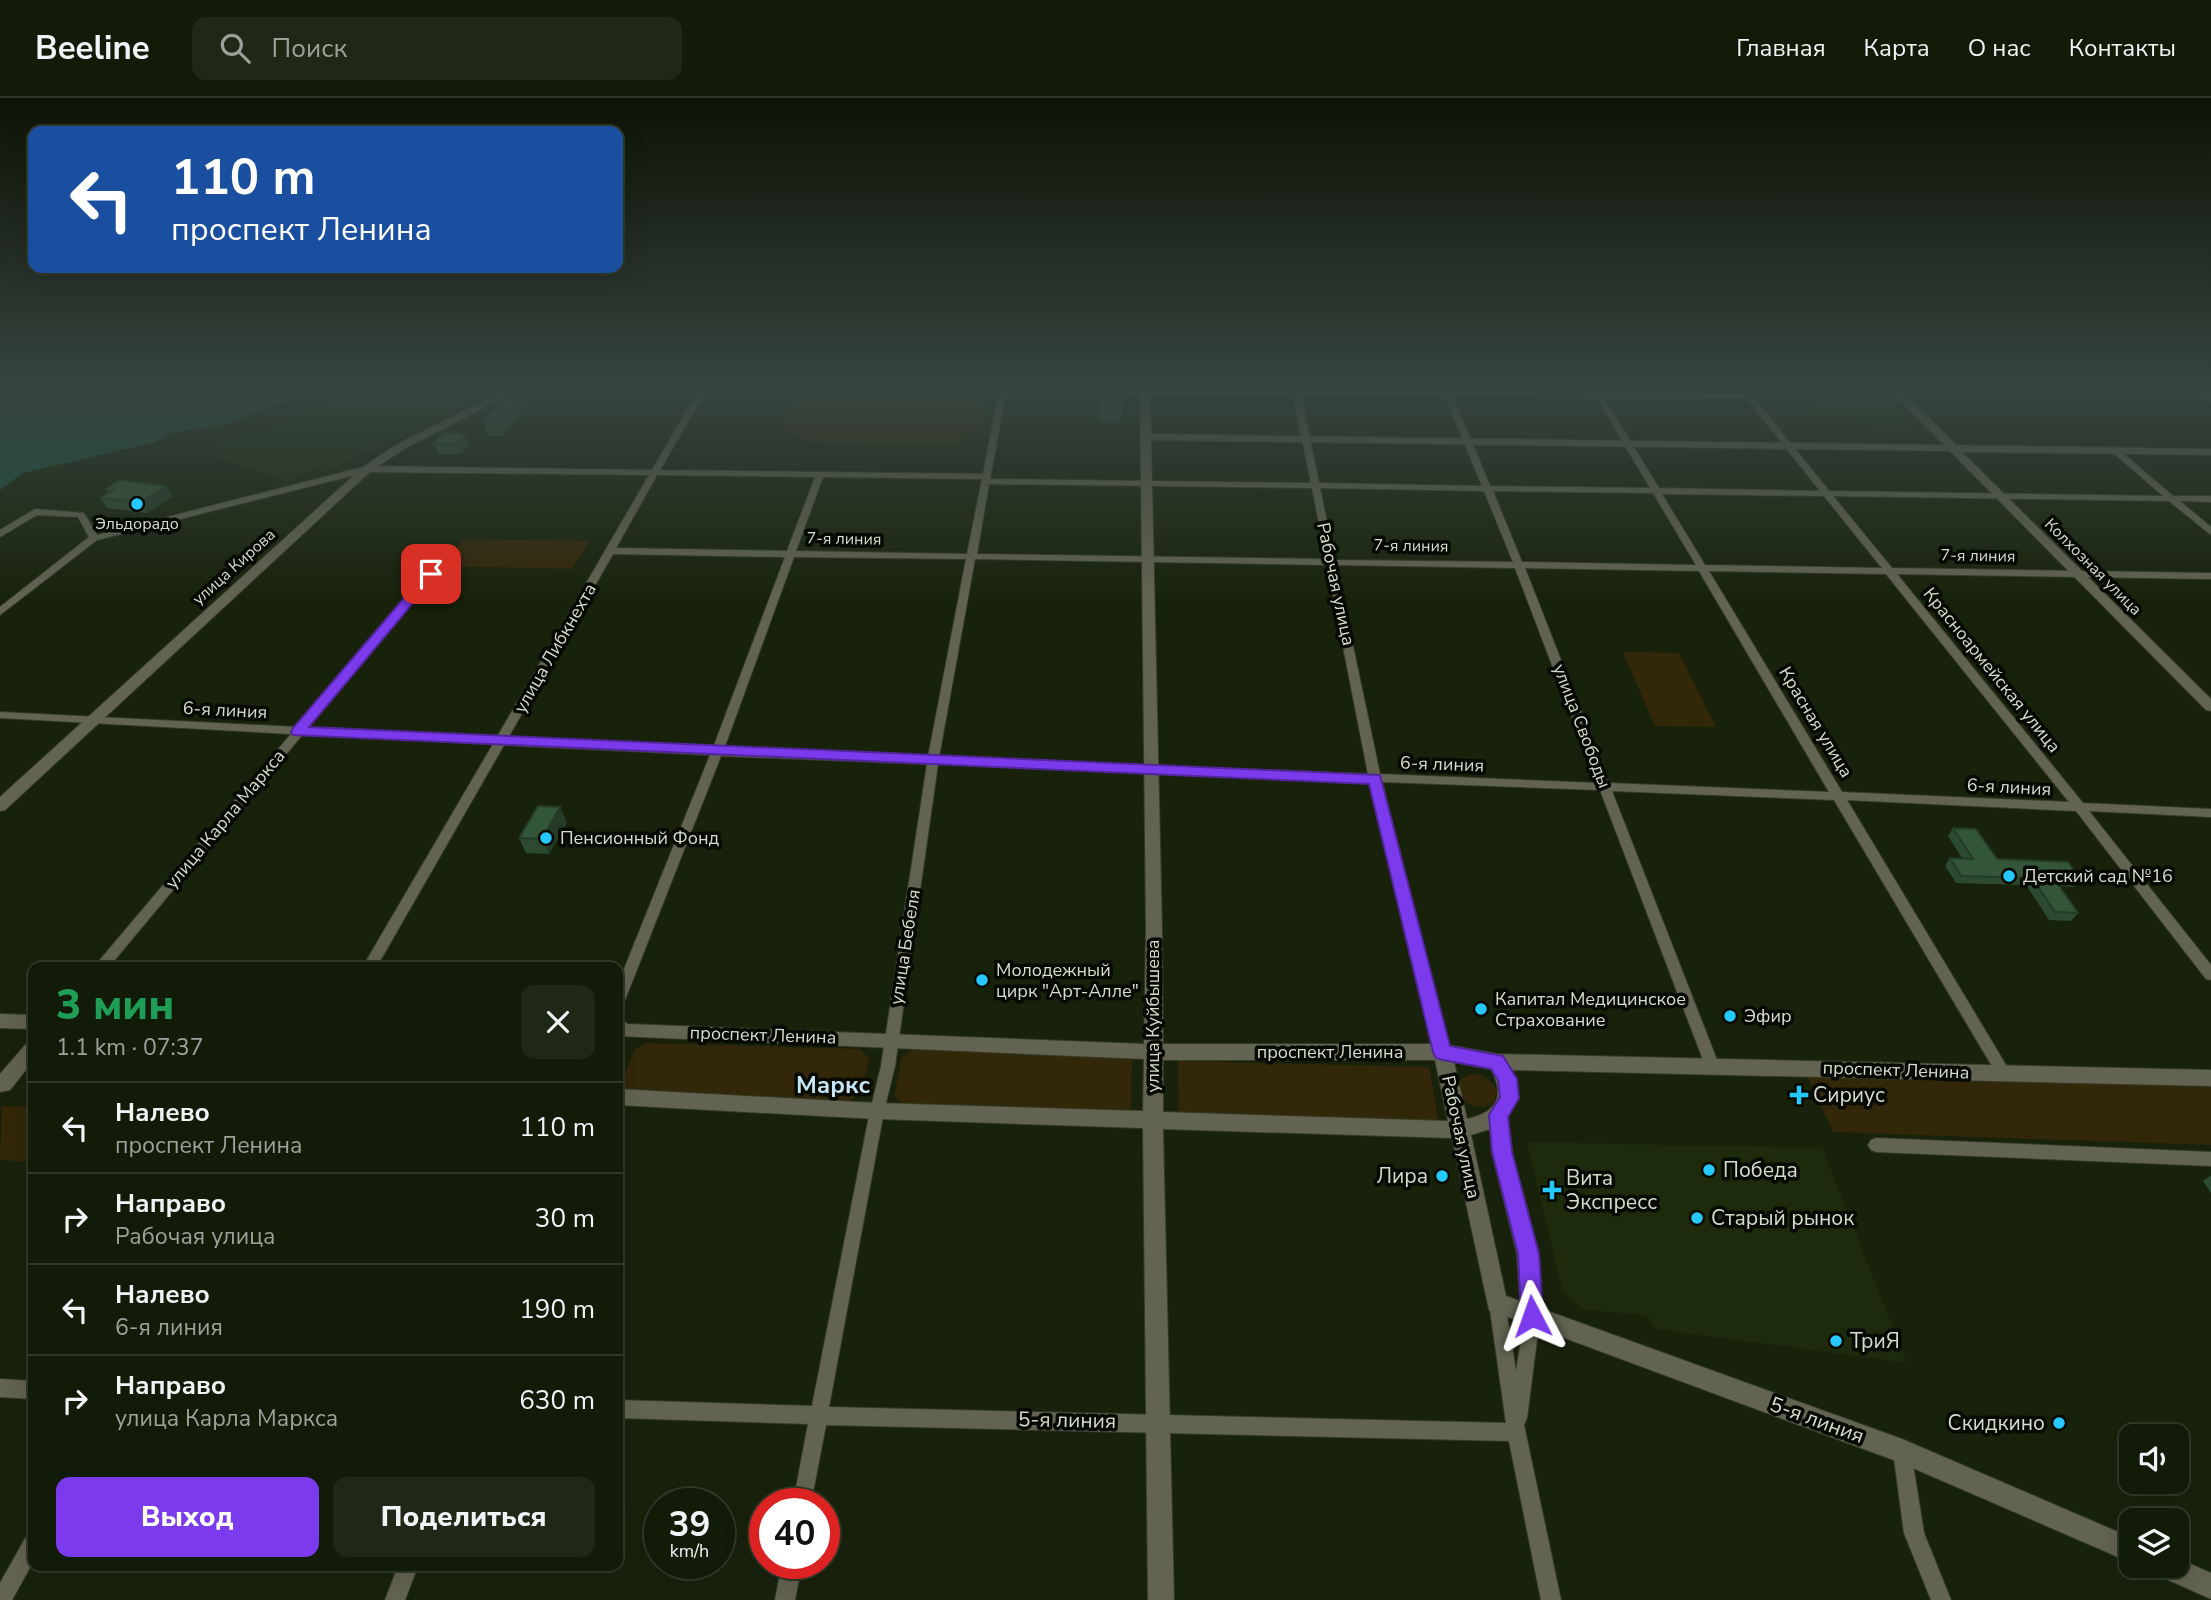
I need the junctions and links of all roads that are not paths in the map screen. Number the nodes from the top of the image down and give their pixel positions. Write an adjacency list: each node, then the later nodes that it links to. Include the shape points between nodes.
1 (382, 459): 11 (street, улица Кирова)
2 (663, 459): 12 (street, улица Либкнехта)
3 (990, 459): 14 (street, улица Бебеля)
4 (1144, 459): 16 (street, улица Куйбышева)
5 (1310, 459): 17 (street, Рабочая улица)
6 (1474, 459): 19 (street, улица Свободы)
7 (1637, 459): 20 (street, Красная улица)
8 (1798, 459): 21 (street, Красноармейская улица)
9 (1964, 459): 22 (street, Колхозная улица)
10 (2125, 459): 23 (street)
11 (367, 469): 12 (street); 15 (street); 18 (street, улица Кирова)
12 (655, 473): 13 (street); 28 (street, улица Либкнехта)
13 (820, 475): 14 (street); 29 (street)
14 (986, 479): 16 (street); 30 (street, улица Бебеля)
15 (314, 483): 18 (street); 27 (street)
16 (1145, 484): 17 (street); 31 (street, улица Куйбышева)
17 (1316, 486): 19 (street); 32 (street, Рабочая улица)
18 (347, 488): 42 (street, улица Кирова)
19 (1486, 488): 20 (street); 33 (street, улица Свободы)
20 (1655, 489): 21 (street); 34 (street, Красная улица)
21 (1825, 492): 22 (street); 35 (street, Красноармейская улица)
22 (1998, 494): 23 (street); 37 (street, Колхозная улица)
23 (2171, 498): 24 (street); 25 (street)
24 (2211, 499)
25 (2211, 532)
26 (0, 534): 27 (street, via 35,512 81,515)
27 (94, 538): 39 (street)
28 (610, 551): 29 (street, 7-я линия); 44 (street, улица Либкнехта)
29 (793, 554): 30 (street, 7-я линия); 45 (street)
30 (973, 556): 31 (street, 7-я линия); 46 (street, улица Бебеля)
31 (1146, 559): 32 (street, 7-я линия); 47 (street, улица Куйбышева)
32 (1332, 561): 33 (street, 7-я линия); 48 (street, Рабочая улица)
33 (1518, 563): 34 (street, 7-я линия); 49 (street, улица Свободы)
34 (1702, 566): 35 (street, 7-я линия); 50 (street, Красная улица)
35 (1889, 571): 37 (street, 7-я линия); 52 (street, Красноармейская улица)
36 (431, 574): 43 (street, улица Карла Маркса)
37 (2078, 574): 38 (street, 7-я линия); 40 (street, Колхозная улица)
38 (2211, 576)
39 (0, 612)
40 (2211, 707)
41 (0, 715): 42 (street, 6-я линия)
42 (92, 721): 43 (street, 6-я линия); 51 (street, улица Кирова)
43 (298, 732): 44 (street, 6-я линия); 54 (street, улица Карла Маркса)
44 (501, 742): 45 (street, 6-я линия); 55 (street, улица Либкнехта)
45 (717, 751): 46 (street, 6-я линия); 57 (street)
46 (933, 760): 47 (street, 6-я линия); 61 (street, улица Бебеля)
47 (1150, 770): 48 (street, 6-я линия); 62 (street, улица Куйбышева)
48 (1375, 779): 49 (street, 6-я линия); 63 (street, Рабочая улица)
49 (1606, 788): 50 (street, 6-я линия); 66 (street, улица Свободы)
50 (1840, 796): 52 (street, 6-я линия); 67 (street, Красная улица)
51 (0, 806)
52 (2081, 809): 53 (street, 6-я линия); 56 (street, Красноармейская улица)
53 (2211, 813)
54 (105, 962)
55 (373, 962)
56 (2211, 975)
57 (623, 987)
58 (0, 1021): 59 (street)
59 (28, 1021)
60 (623, 1030): 61 (street, проспект Ленина)
61 (891, 1040): 62 (street, проспект Ленина); 71 (street, улица Бебеля)
62 (1153, 1052): 63 (street, проспект Ленина); 73 (street, улица Куйбышева)
63 (1443, 1052): 65 (street, проспект Ленина); 74 (street, Рабочая улица)
64 (28, 1054): 69 (street)
65 (1497, 1062): 66 (street, проспект Ленина); 72 (street, via 1507,1079 1510,1098)
66 (1712, 1065): 67 (street, проспект Ленина)
67 (2004, 1074): 68 (street, проспект Ленина)
68 (2211, 1078)
69 (1, 1085)
70 (623, 1097): 71 (street)
71 (877, 1111): 73 (street); 82 (street, улица Бебеля)
72 (1499, 1115): 74 (street, via 1480,1126); 78 (street, via 1502,1152 1528,1254)
73 (1153, 1121): 74 (street); 83 (street, улица Куйбышева)
74 (1458, 1130): 77 (street, Рабочая улица)
75 (1876, 1145): 76 (street)
76 (2211, 1158)
77 (1497, 1303): 78 (street, 5-я линия); 84 (street, Рабочая улица)
78 (1532, 1316): 84 (street); 85 (street, 5-я линия)
79 (0, 1388): 80 (street)
80 (28, 1390)
81 (623, 1409): 82 (street, 5-я линия)
82 (818, 1416): 83 (street, 5-я линия); 86 (street, улица Бебеля)
83 (1159, 1422): 84 (street, 5-я линия); 96 (street, улица Куйбышева)
84 (1516, 1432): 97 (street, Рабочая улица)
85 (1902, 1451): 87 (street, 5-я линия); 98 (street, via 1914,1533)
86 (805, 1488)
87 (2119, 1545)
88 (28, 1553): 93 (street)
89 (406, 1571): 94 (street)
90 (2189, 1576): 92 (street)
91 (789, 1579): 95 (street)
92 (2211, 1586)
93 (1, 1600)
94 (395, 1600)
95 (785, 1600)
96 (1161, 1600)
97 (1551, 1600)
98 (1941, 1600)

